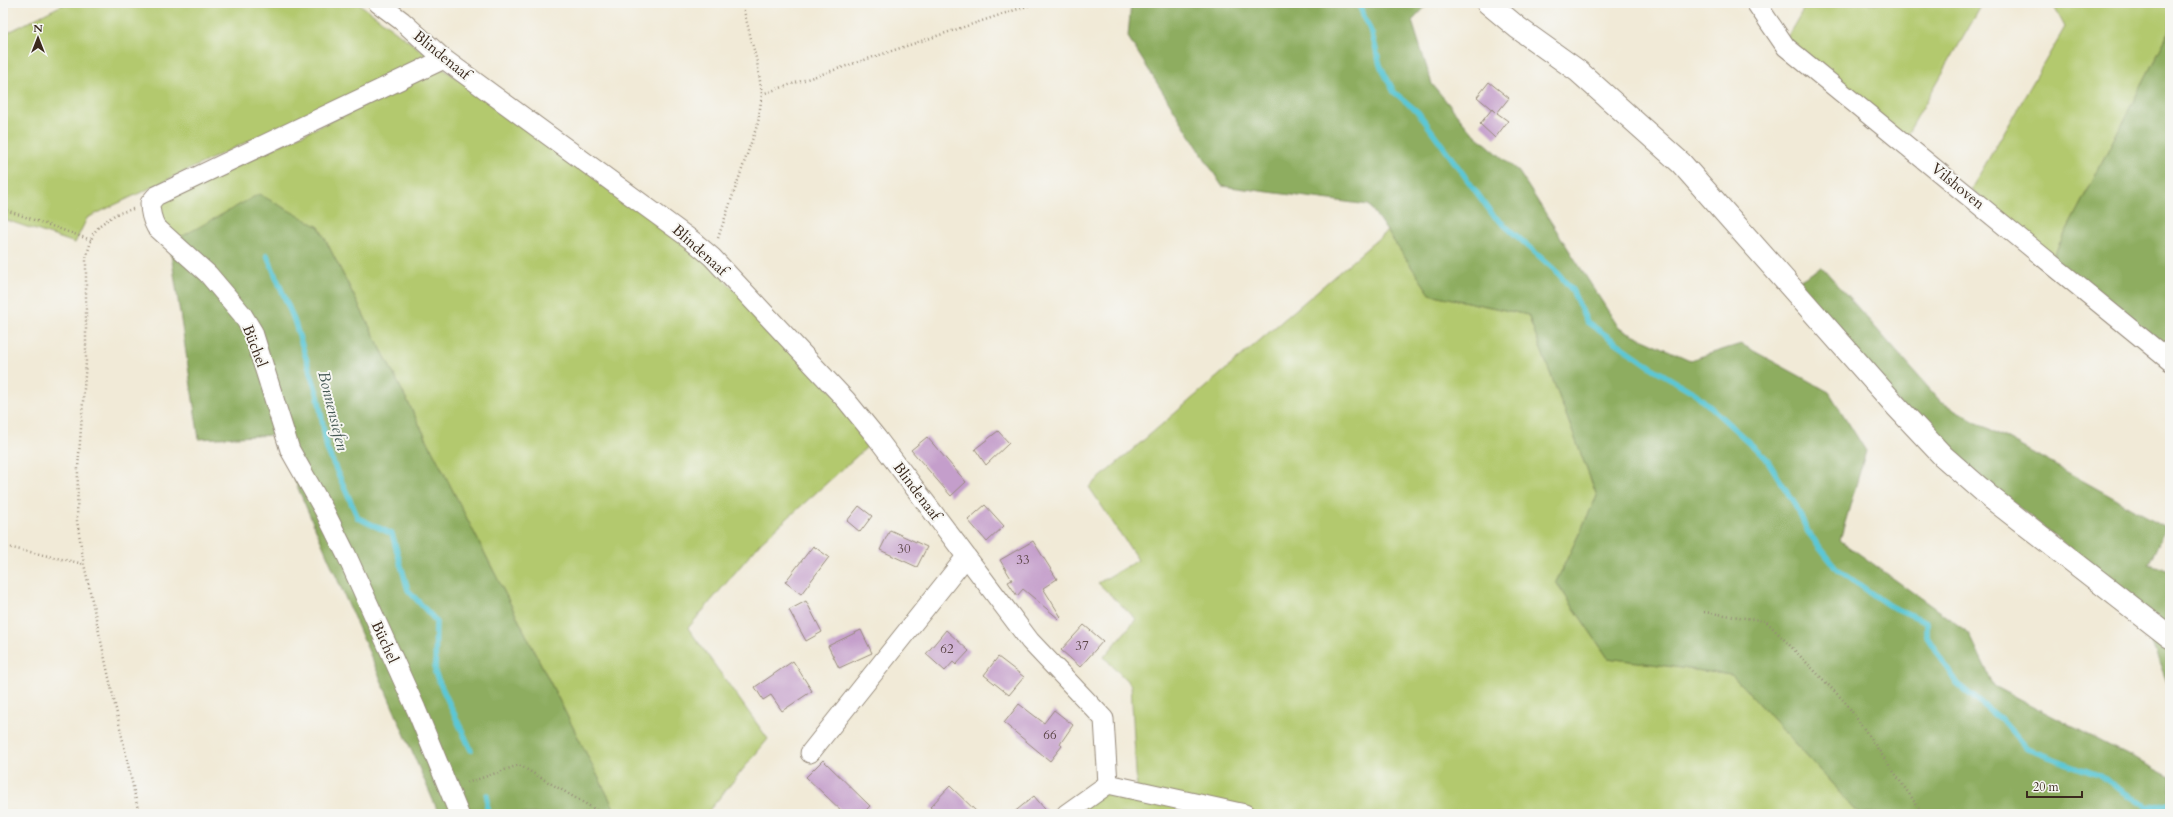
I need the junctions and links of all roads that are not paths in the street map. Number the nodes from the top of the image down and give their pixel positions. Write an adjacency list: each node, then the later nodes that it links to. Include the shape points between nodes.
1 (378, 3): 4 (street, Blindenaaf)
2 (1488, 3): 7 (main road, via 1578,71 1682,163 1943,456 1990,497)
3 (1756, 3): 5 (street, Vilshoven, via 1786,47)
4 (444, 59): 6 (street, Blindenaaf, via 671,224 712,257 846,400 878,438); 10 (street, Büchel, via 156,196 150,203 151,219 156,227 208,274 242,314 253,332 290,450 346,554 416,709)
5 (2170, 361)
6 (966, 557): 8 (street); 9 (street, Blindenaaf, via 1030,641 1104,719)
7 (2170, 637)
8 (810, 753)
9 (1108, 784): 11 (street); 12 (street)
10 (459, 814)
11 (1066, 814)
12 (1245, 814)

